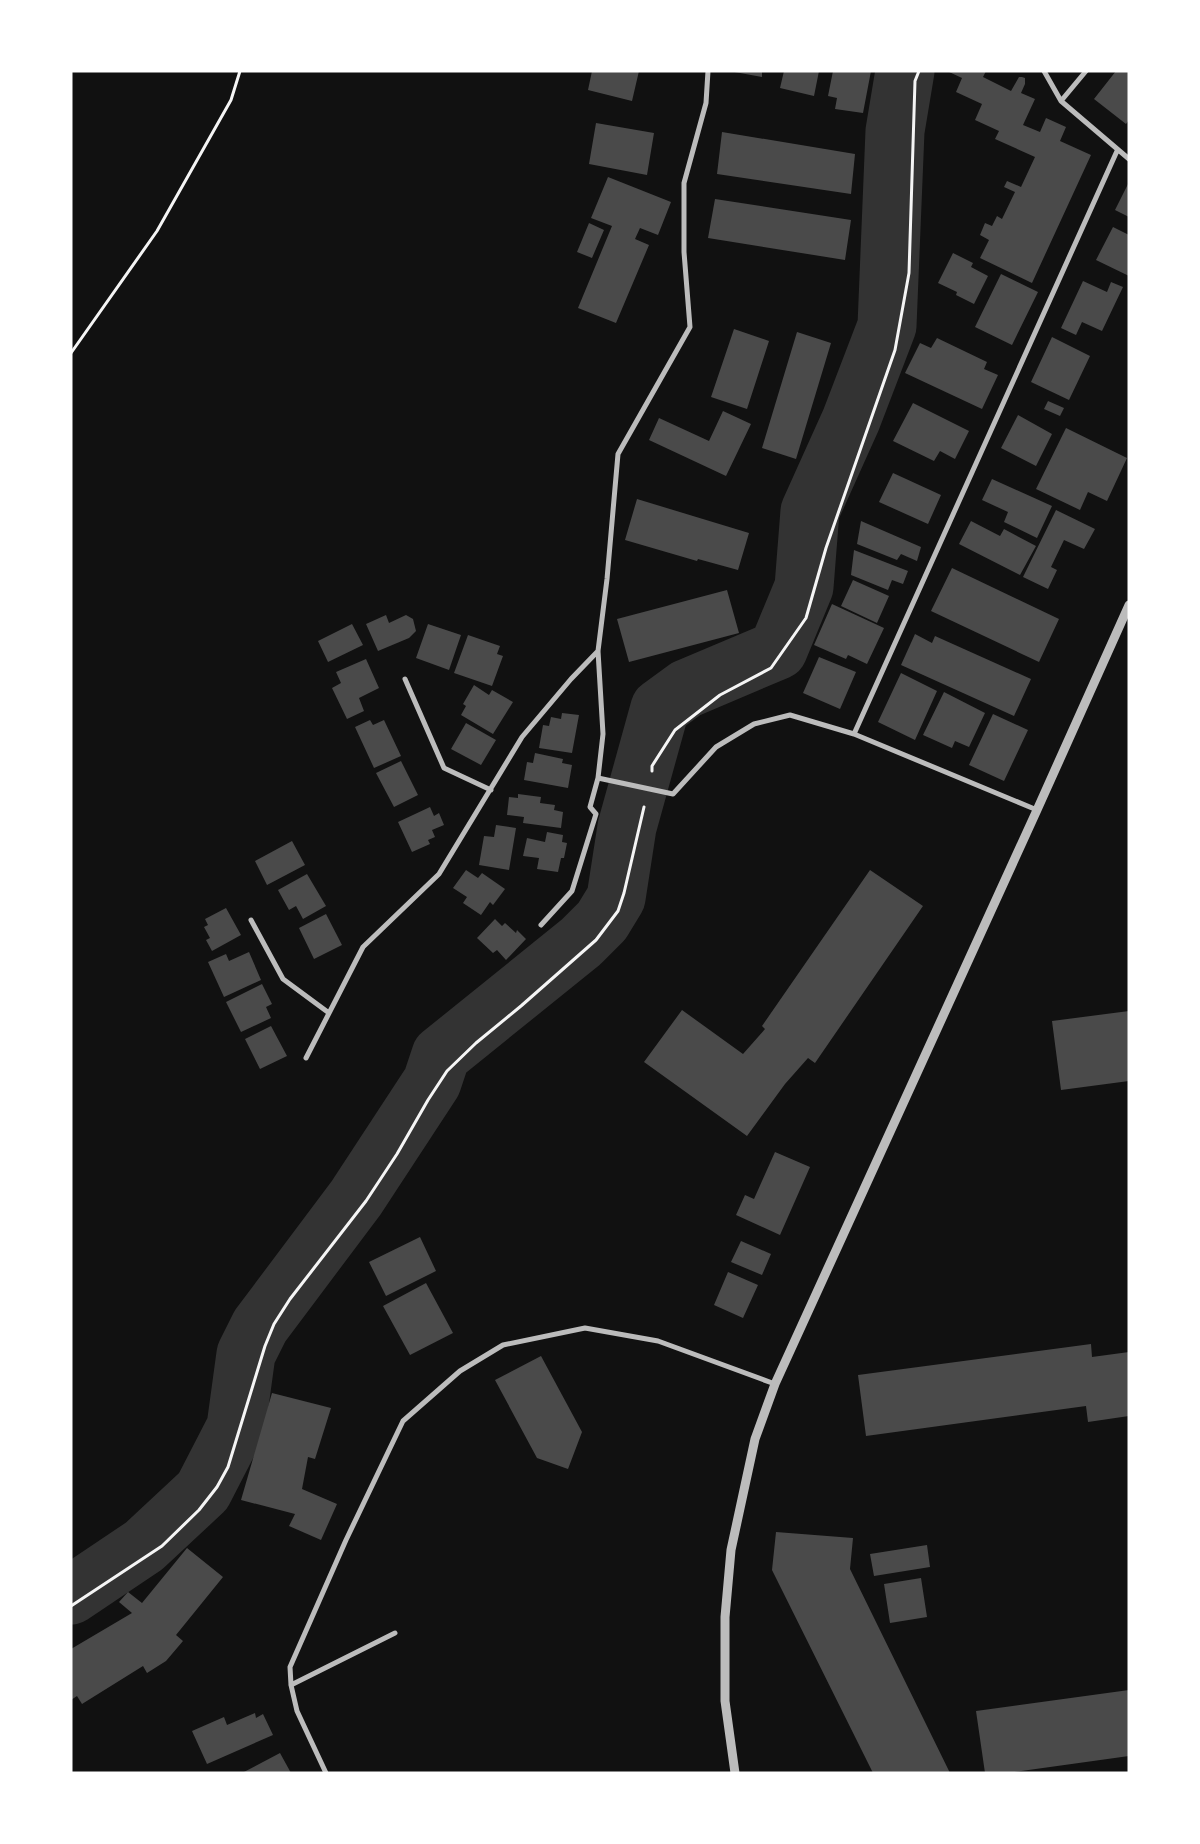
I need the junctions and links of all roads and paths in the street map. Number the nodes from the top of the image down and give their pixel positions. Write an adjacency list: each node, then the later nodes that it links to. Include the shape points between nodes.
1 (240, 71): 9 (path, via 231,100 157,231)
2 (708, 71): 11 (street, via 706,103 684,183 684,252 690,327 618,454)
3 (919, 71): 15 (path, via 915,81 909,273 895,350 826,548 806,618 770,668 720,695 675,730 652,766)
4 (1044, 71): 6 (street)
5 (1086, 71): 6 (street)
6 (1061, 102): 7 (street)
7 (1117, 151): 8 (street); 13 (street)
8 (1129, 159)
9 (71, 353)
10 (1129, 605): 17 (street)
11 (598, 651): 14 (street, via 603,734); 16 (street, via 522,738)
12 (405, 680): 16 (street, via 444,768)
13 (854, 734): 15 (street, via 790,715 754,724 716,747 673,794); 17 (street)
14 (598, 778): 15 (street); 19 (street, via 590,807 596,814 572,891)
15 (648, 788): 23 (path, via 618,911 596,940 447,1071 366,1201 274,1324 228,1467 217,1487 199,1510 162,1546)
16 (491, 790): 20 (street, via 439,874 363,947)
17 (1037, 810): 22 (street)
18 (251, 920): 20 (street, via 283,979)
19 (541, 924)
20 (329, 1013): 21 (street)
21 (306, 1058)
22 (775, 1384): 25 (street, via 658,1342 585,1328 503,1345 460,1371 403,1421 290,1667); 27 (street, via 754,1439 730,1550 725,1617 725,1701)
23 (71, 1606)
24 (395, 1633): 25 (street)
25 (291, 1685): 26 (street, via 297,1711)
26 (326, 1773)
27 (735, 1773)

